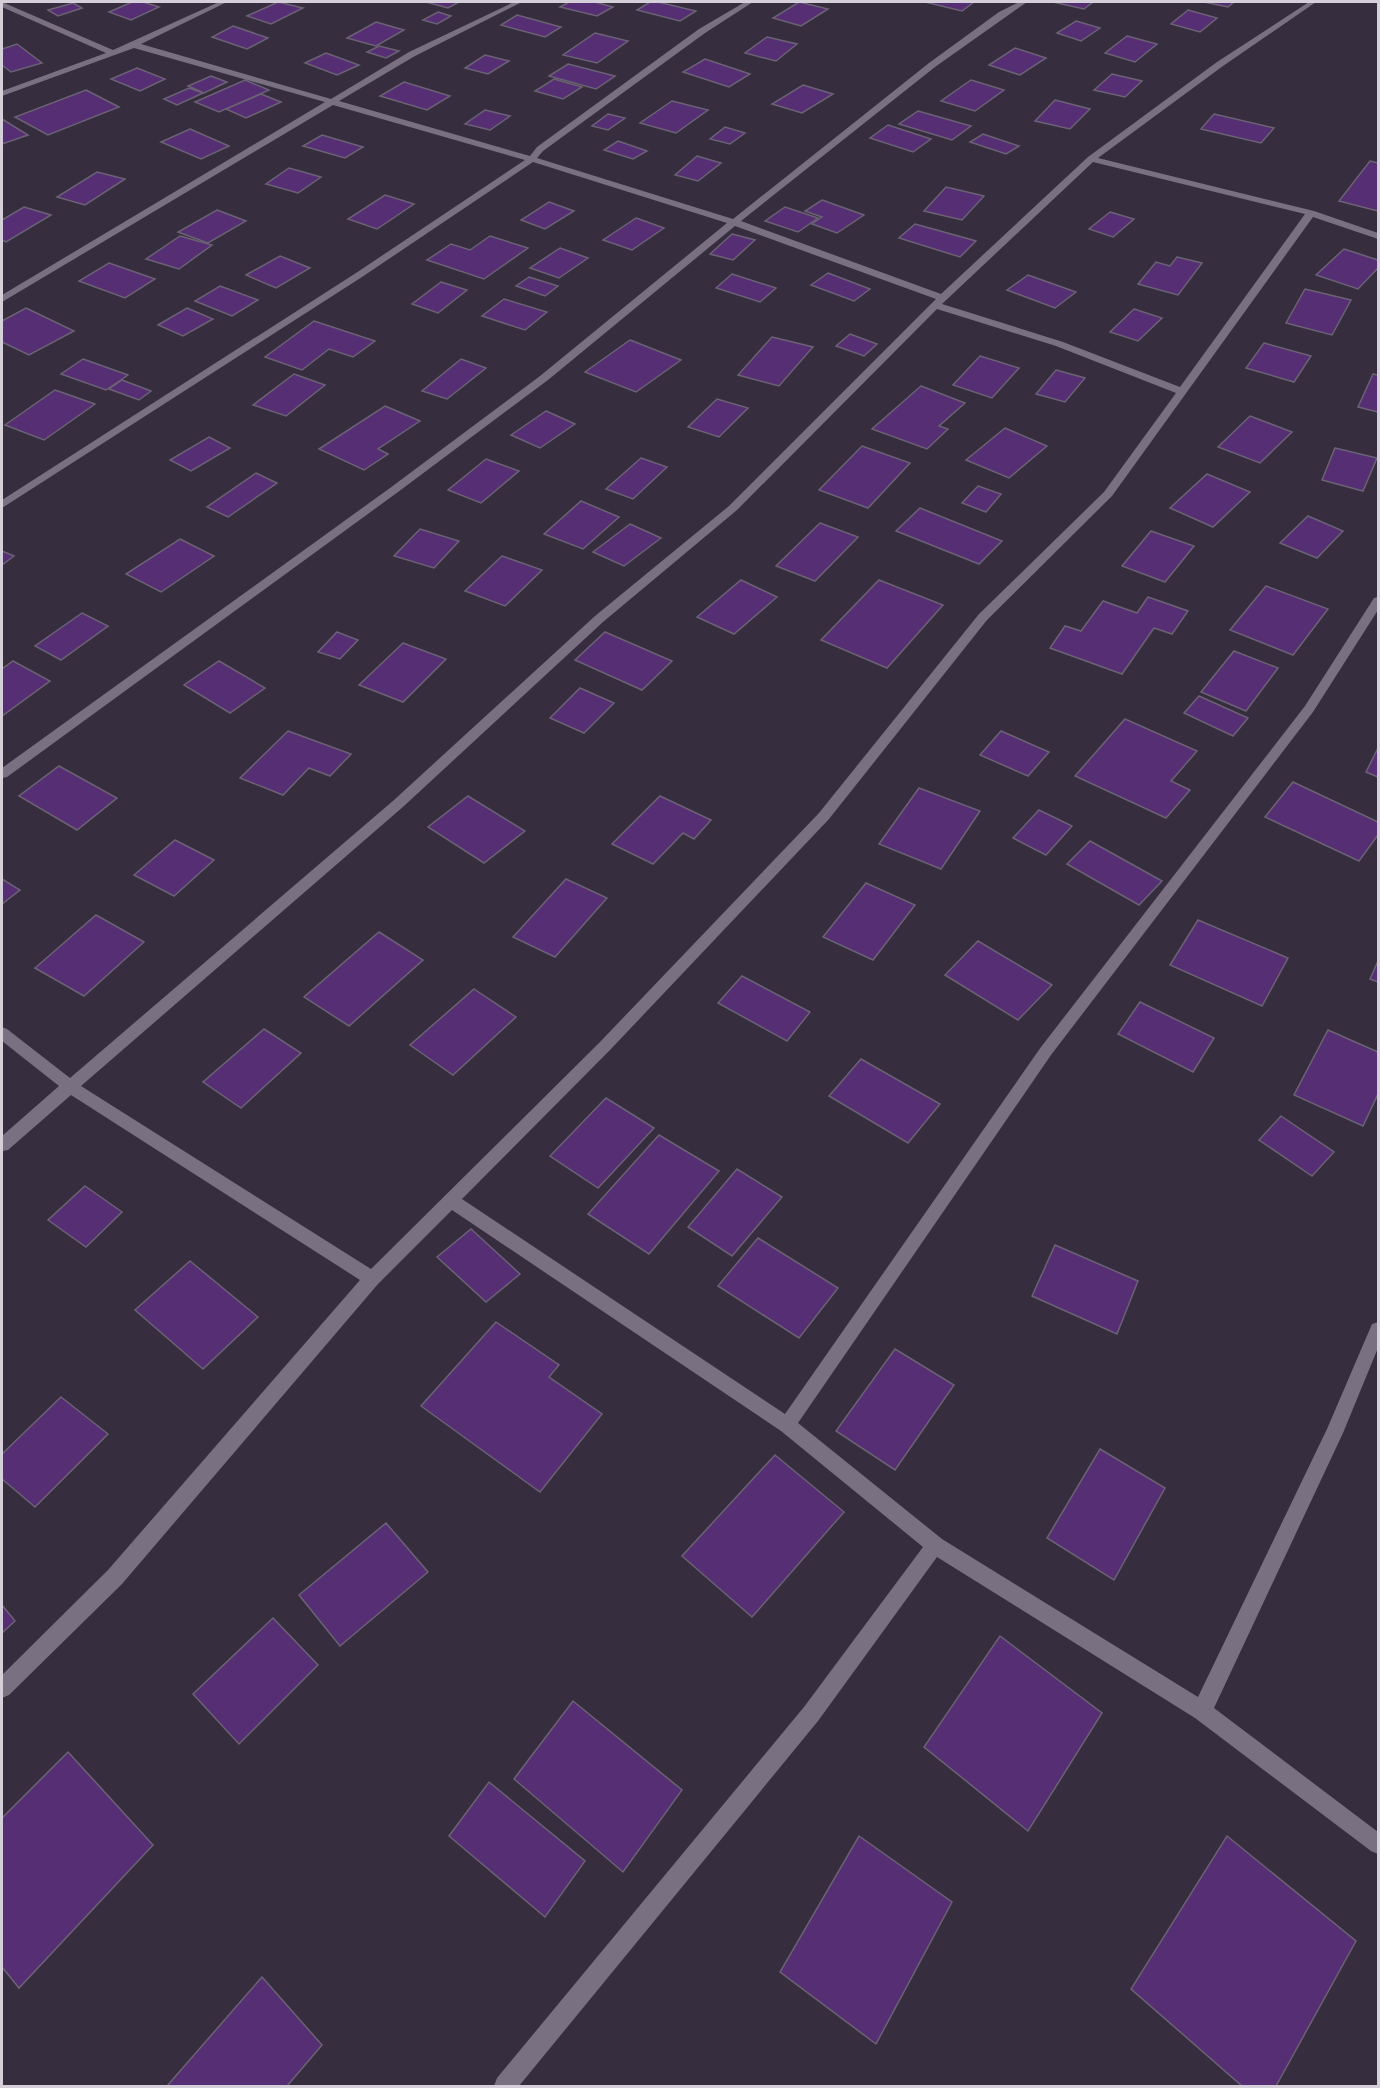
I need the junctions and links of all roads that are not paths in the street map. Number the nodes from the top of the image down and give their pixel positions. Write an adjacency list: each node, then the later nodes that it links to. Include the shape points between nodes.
1 (224, 2): 7 (street)
2 (519, 2): 10 (street, via 412,54)
3 (750, 2): 11 (street, via 693,38 540,149)
4 (1024, 2): 14 (street, via 932,65)
5 (1313, 2): 12 (street, via 1220,64)
6 (2, 4): 8 (street)
7 (134, 45): 8 (street); 10 (street)
8 (113, 53): 9 (street)
9 (2, 94)
10 (332, 103): 11 (street); 16 (street)
11 (532, 159): 14 (street); 19 (street)
12 (1091, 159): 13 (street); 17 (street)
13 (1311, 213): 15 (street); 18 (street)
14 (734, 222): 17 (street); 21 (street, via 544,378)
15 (1378, 236)
16 (2, 299)
17 (939, 302): 18 (street, via 1119,365); 23 (street, via 733,508 598,619 399,803)
18 (1181, 391): 25 (street, via 1108,494 983,617 824,816 605,1046)
19 (2, 505)
20 (1378, 602): 28 (street, via 1309,709 1047,1051)
21 (2, 774)
22 (2, 1033): 23 (street)
23 (71, 1088): 24 (street); 26 (street)
24 (2, 1145)
25 (450, 1200): 26 (street); 28 (street)
26 (372, 1279): 30 (street, via 115,1577)
27 (1378, 1329): 31 (street, via 1334,1433)
28 (787, 1425): 29 (street)
29 (935, 1545): 31 (street); 33 (street, via 811,1714)
30 (2, 1688)
31 (1202, 1711): 32 (street)
32 (1378, 1844)
33 (505, 2086)

